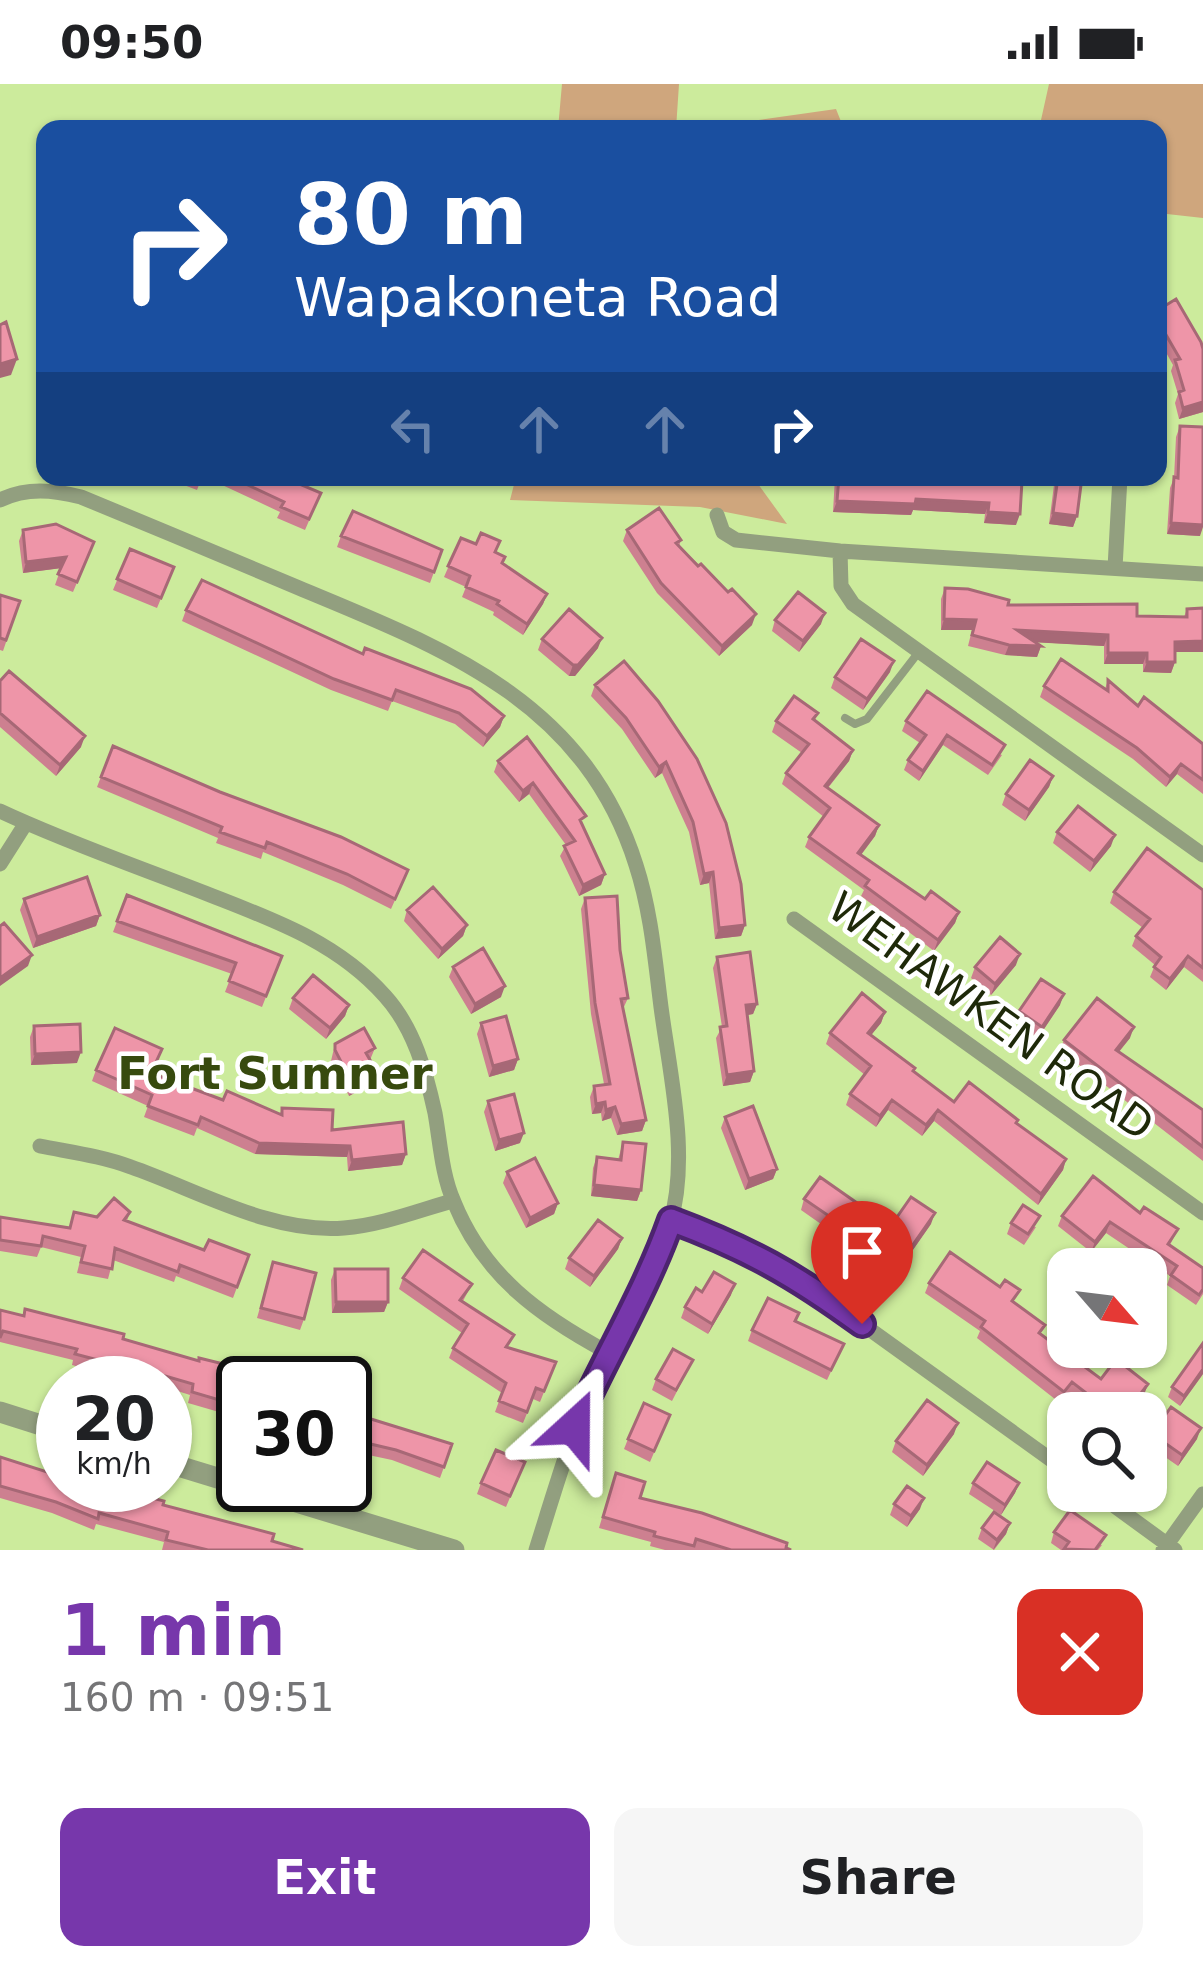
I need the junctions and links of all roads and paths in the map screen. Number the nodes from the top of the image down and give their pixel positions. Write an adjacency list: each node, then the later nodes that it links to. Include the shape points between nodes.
1 (1120, 486): 5 (street)
2 (0, 500): 17 (street, via 52,490 103,506 433,644 492,677 551,728 612,810 636,863 676,1124)
3 (717, 515): 4 (street, via 736,540)
4 (840, 551): 5 (street); 7 (street, via 849,601)
5 (1115, 568): 6 (street)
6 (1203, 574)
7 (918, 652): 8 (lane, via 867,719); 11 (street)
8 (845, 718)
9 (0, 811): 10 (street)
10 (26, 823): 12 (street); 15 (street, via 294,928 354,963 390,1000 416,1045)
11 (1203, 855)
12 (0, 863)
13 (794, 919): 16 (street, WEHAWKEN ROAD)
14 (40, 1146): 15 (street, via 124,1164 306,1226 376,1223)
15 (452, 1201): 18 (street, via 488,1264 520,1297)
16 (1203, 1213)
17 (671, 1220): 18 (street); 21 (street, via 794,1275)
18 (607, 1352): 27 (street)
19 (0, 1412): 20 (street)
20 (36, 1423)
21 (1047, 1457)
22 (192, 1470): 26 (street)
23 (1203, 1494): 25 (street)
24 (1122, 1512): 25 (street)
25 (1169, 1548)
26 (454, 1550)
27 (536, 1550)

